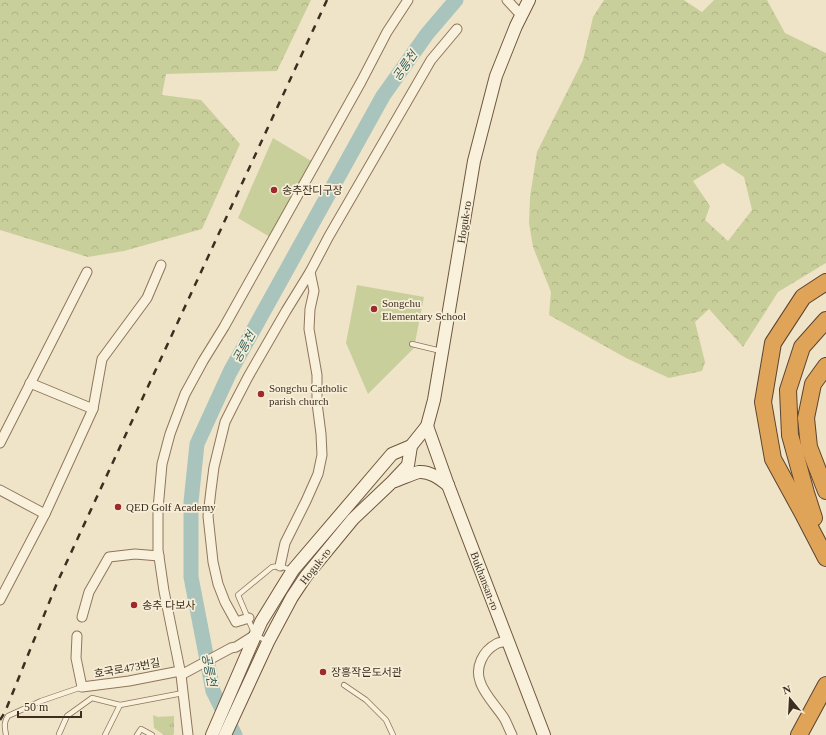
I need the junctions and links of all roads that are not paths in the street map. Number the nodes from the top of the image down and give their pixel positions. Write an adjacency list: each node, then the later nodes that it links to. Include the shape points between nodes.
1 (408, 0): 25 (street, via 387,32 185,394 162,464 158,509)
2 (507, 0): 4 (street)
3 (529, 0): 4 (street, Hoguk-ro)
4 (521, 15): 12 (street, Hoguk-ro, via 496,76 474,161)
5 (457, 29): 8 (street, via 430,60 328,236)
6 (161, 265): 15 (street, via 147,298 102,359)
7 (87, 272): 14 (street)
8 (310, 272): 27 (street, via 314,291 309,328 317,374 322,455 318,474 285,543); 31 (street, via 225,422 214,467 208,516 218,584 236,622)
9 (826, 282): 26 (highway, via 803,297 773,344 763,402 773,459)
10 (826, 320): 24 (highway, via 802,346 788,390 790,435 806,493)
11 (412, 344): 12 (lane)
12 (442, 351): 16 (street, Hoguk-ro)
13 (826, 366): 22 (highway, via 813,384 806,418 808,447)
14 (30, 383): 15 (street); 17 (street)
15 (92, 409): 23 (street)
16 (427, 426): 18 (street, Hoguk-ro); 20 (street, Bukhansan-ro)
17 (0, 443)
18 (411, 446): 19 (street, Hoguk-ro, via 408,465); 28 (street, Hoguk-ro, via 392,454)
19 (392, 482): 20 (street, via 419,472 437,477); 35 (street, Hoguk-ro, via 353,519 306,576)
20 (448, 485): 34 (street, Bukhansan-ro)
21 (0, 490): 23 (street)
22 (826, 491)
23 (45, 514): 29 (street)
24 (826, 550)
25 (159, 556): 30 (street, via 134,554 109,557 89,592); 36 (street)
26 (826, 558)
27 (280, 566): 28 (lane); 31 (lane, via 272,567 238,595)
28 (293, 570): 32 (street, Hoguk-ro, via 260,622)
29 (0, 600)
30 (82, 616)
31 (249, 618): 32 (lane)
32 (255, 635): 35 (lane); 36 (street, 호국로473번길, via 236,647); 48 (street, Hoguk-ro)
33 (77, 636): 39 (street, 호국로473번길, via 76,658)
34 (508, 641): 51 (street, via 497,644 484,654 478,673 483,688 504,718); 52 (street, Bukhansan-ro)
35 (268, 642): 49 (street, Hoguk-ro)
36 (180, 673): 39 (street, 호국로473번길); 40 (street)
37 (344, 685): 50 (lane, via 366,700 386,720)
38 (826, 685): 53 (highway)
39 (82, 687): 43 (lane, via 8,716 4,726)
40 (183, 693): 41 (lane); 47 (street)
41 (120, 705): 42 (lane, via 92,698 67,716); 44 (lane)
42 (59, 734)
43 (6, 735)
44 (105, 735)
45 (137, 735): 46 (lane, via 141,729)
46 (152, 735)
47 (188, 735)
48 (212, 735)
49 (225, 735)
50 (393, 735)
51 (512, 735)
52 (544, 735)
53 (799, 735)

